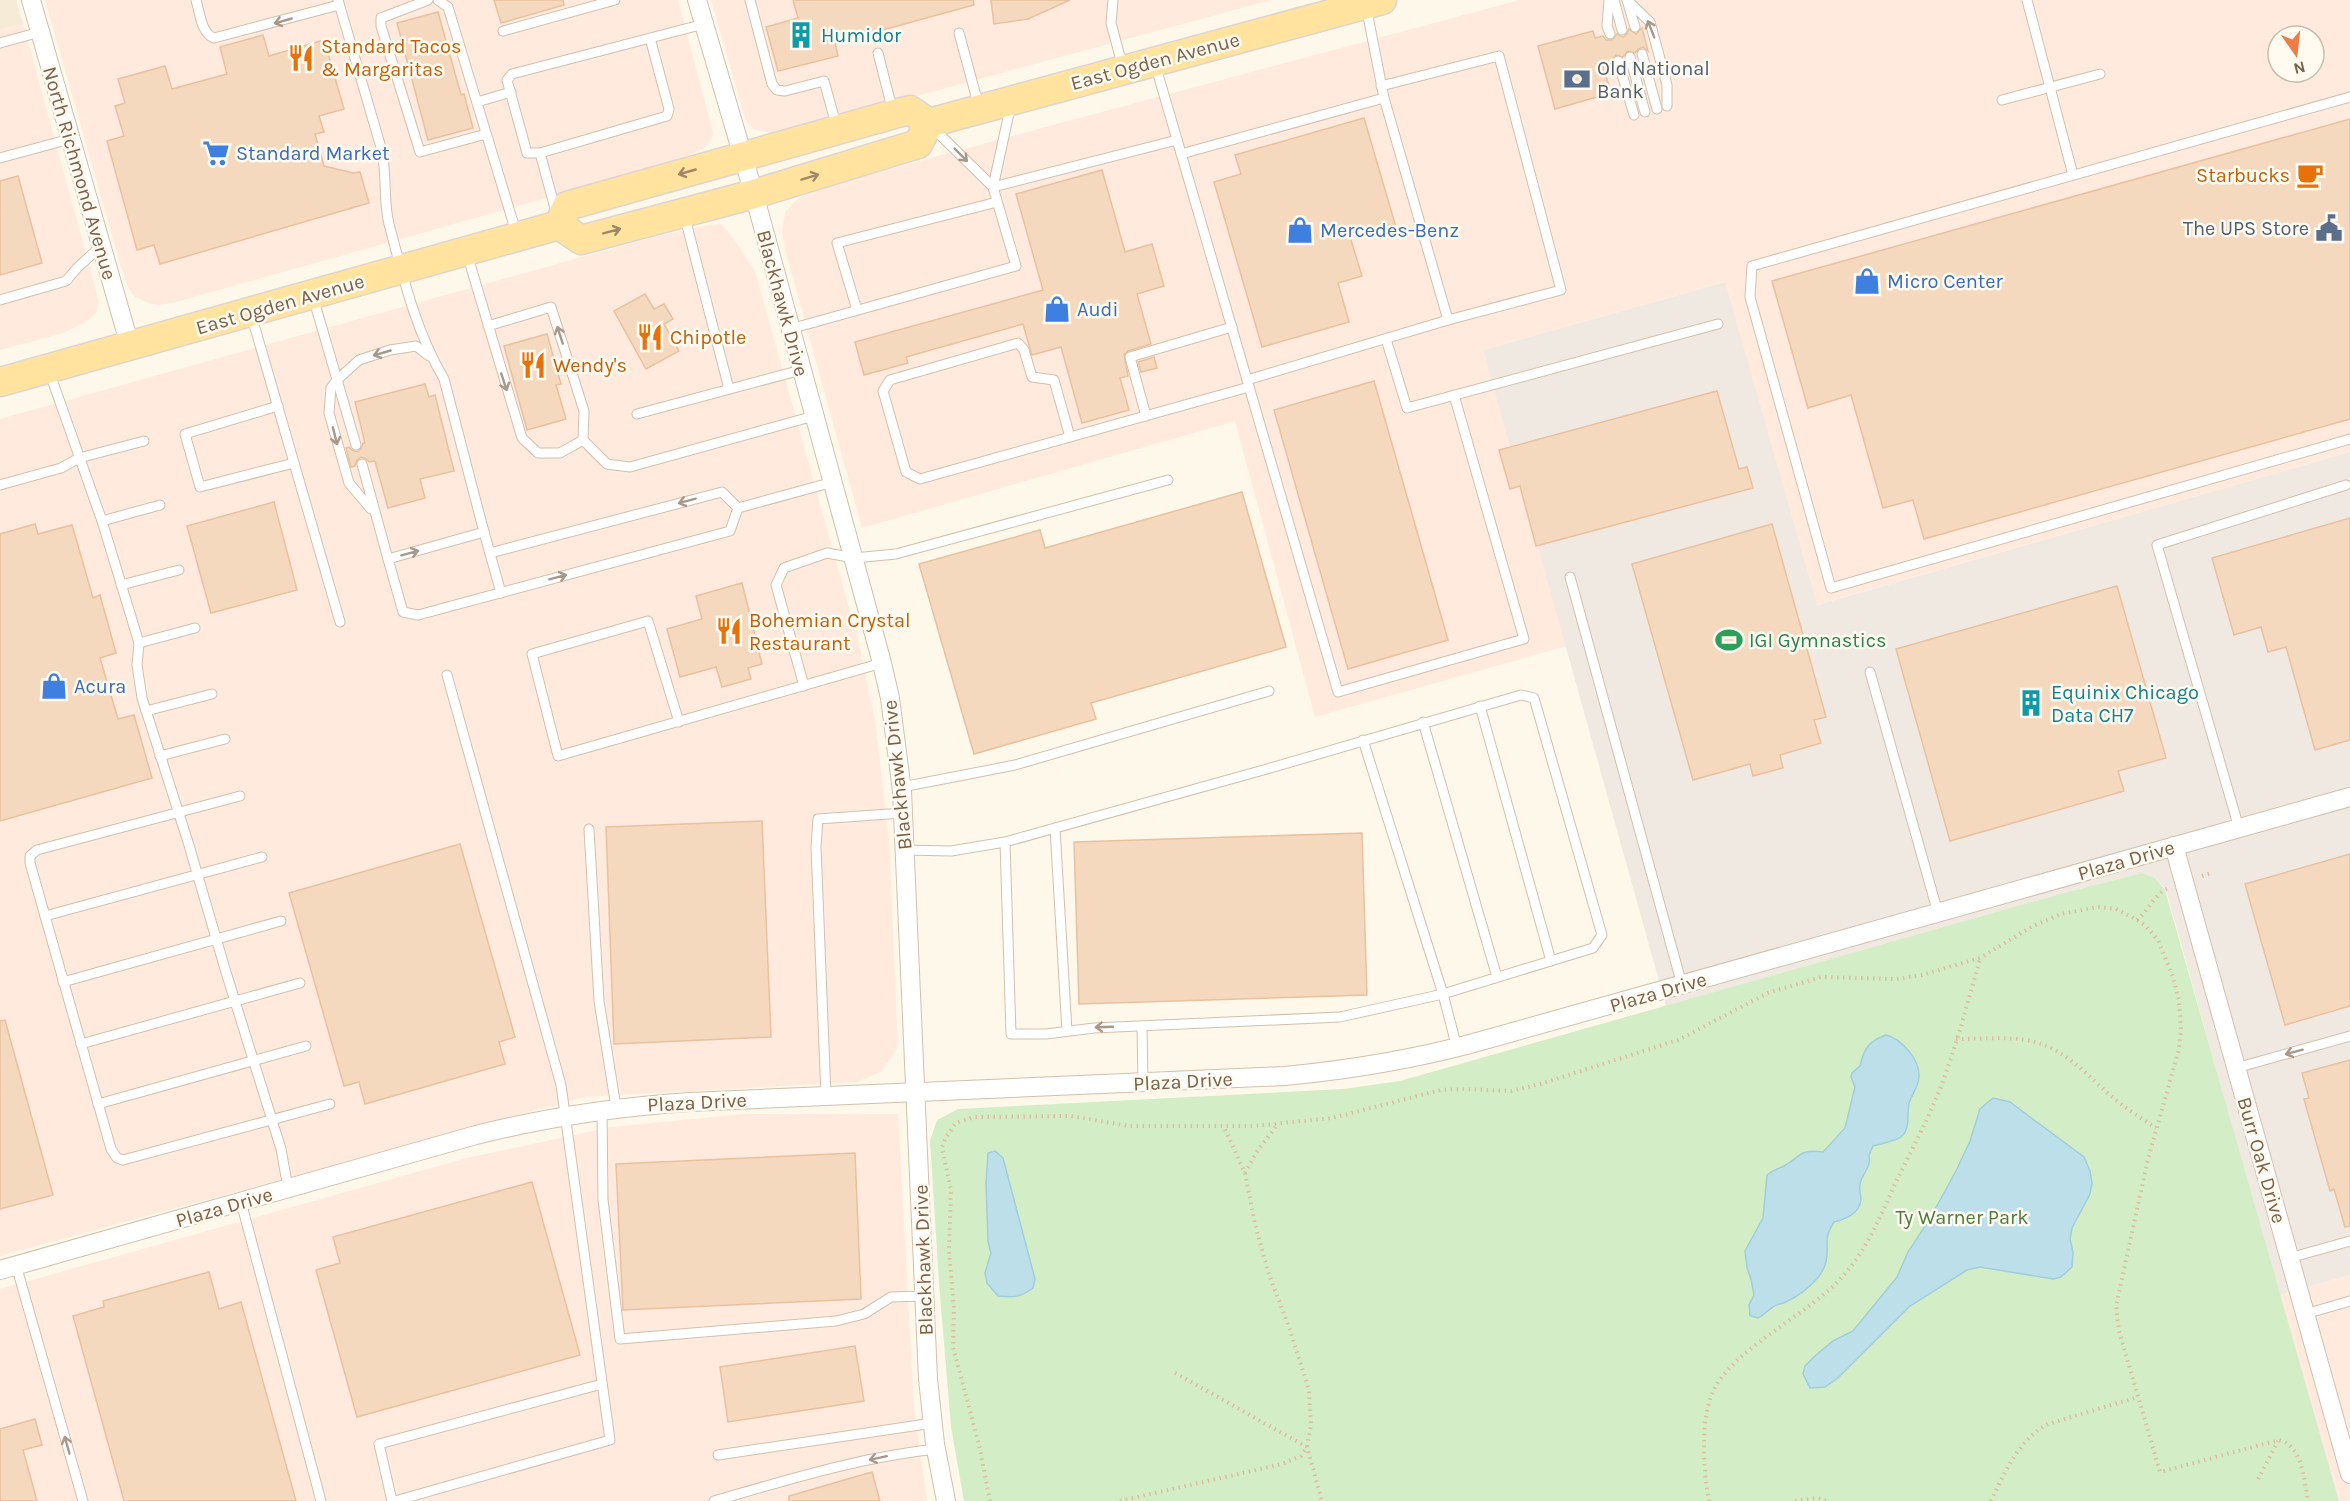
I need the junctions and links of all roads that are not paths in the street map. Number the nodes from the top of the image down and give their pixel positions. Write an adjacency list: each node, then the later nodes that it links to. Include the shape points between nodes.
1 (31, 0): 19 (street, North Richmond Avenue)
2 (196, 0): 14 (lane, one-way to 2, via 214,38 204,29)
3 (428, 0): 45 (lane, via 381,18 420,152)
4 (438, 0): 38 (lane, via 448,7)
5 (615, 0): 18 (lane)
6 (697, 0): 15 (street, Blackhawk Drive)
7 (750, 0): 44 (lane, via 772,84 785,91 824,81)
8 (1113, 0): 29 (lane, via 1111,23)
9 (1609, 0): 21 (lane)
10 (1614, 0): 17 (lane)
11 (1627, 0): 16 (lane); 25 (lane, one-way to 11, via 1662,107 1667,85 1650,22)
12 (2027, 0): 32 (lane)
13 (1370, 1): 28 (main road, East Ogden Avenue); 31 (lane)
14 (339, 2): 61 (lane, via 382,151 386,213)
15 (704, 24): 22 (lane); 50 (street, Blackhawk Drive)
16 (1635, 27)
17 (1622, 30)
18 (503, 31)
19 (40, 32): 23 (lane); 46 (street, North Richmond Avenue)
20 (959, 33): 39 (lane)
21 (1610, 34)
22 (650, 38): 33 (lane, via 512,74 507,80); 48 (lane, via 669,109 667,116)
23 (0, 43)
24 (878, 53): 41 (lane)
25 (1642, 54)
26 (1630, 57): 40 (lane)
27 (1618, 61): 42 (lane)
28 (1154, 62): 29 (main road, East Ogden Avenue); 47 (lane)
29 (1124, 70): 36 (main road, East Ogden Avenue)
30 (2100, 74): 32 (lane)
31 (1381, 86): 35 (lane); 66 (lane, via 1499,56 1561,290)
32 (2050, 87): 37 (lane); 52 (lane)
33 (511, 92): 38 (lane); 48 (lane, via 527,153)
34 (2350, 97): 52 (lane)
35 (1384, 98): 49 (lane); 66 (lane)
36 (1012, 100): 39 (main road, East Ogden Avenue); 53 (lane)
37 (2002, 100)
38 (477, 102): 45 (lane)
39 (980, 109): 43 (main road, East Ogden Avenue)
40 (1645, 112)
41 (894, 114): 43 (main road, via 910,110); 44 (main road)
42 (1634, 115)
43 (929, 123): 53 (lane, one-way to 53); 54 (main road, one-way to 43, via 918,144)
44 (838, 130): 50 (main road)
45 (486, 134): 58 (lane)
46 (70, 139): 51 (lane); 59 (street, North Richmond Avenue)
47 (1177, 140): 49 (lane); 53 (lane)
48 (540, 153): 57 (lane)
49 (1181, 154): 69 (lane)
50 (743, 156): 54 (street, Blackhawk Drive); 57 (main road, one-way to 57, via 567,206)
51 (0, 158)
52 (2073, 175): 86 (lane, via 1752,266 1750,297 1831,588)
53 (993, 187): 55 (lane)
54 (754, 194): 56 (main road); 70 (street, Blackhawk Drive)
55 (997, 202): 64 (lane, via 1016,266); 64 (lane, via 837,243)
56 (683, 213): 57 (main road, one-way to 56, via 581,240); 79 (lane)
57 (560, 225): 58 (main road, East Ogden Avenue)
58 (518, 238): 60 (main road, East Ogden Avenue)
59 (101, 246): 63 (lane, via 66,281); 72 (street, North Richmond Avenue)
60 (466, 251): 61 (main road, East Ogden Avenue); 68 (lane)
61 (402, 269): 62 (main road, East Ogden Avenue); 73 (lane)
62 (313, 294): 65 (main road, East Ogden Avenue); 76 (lane)
63 (0, 300)
64 (857, 310): 70 (lane)
65 (251, 312): 72 (main road, East Ogden Avenue); 81 (lane)
66 (1448, 320): 71 (lane)
67 (1718, 324): 80 (lane)
68 (488, 326): 87 (lane, one-way to 87, via 522,438 537,453 560,453); 87 (lane, one-way to 68, via 584,411 550,308)
69 (1232, 327): 78 (lane); 84 (lane, via 1130,357)
70 (790, 329): 75 (street, Blackhawk Drive)
71 (1386, 339): 78 (lane); 80 (lane, via 1407,408)
72 (130, 346): 74 (main road, East Ogden Avenue)
73 (431, 357): 76 (lane, one-way to 76, via 416,346 390,350 359,360); 101 (lane, via 444,378)
74 (48, 369): 77 (main road, East Ogden Avenue); 90 (lane)
75 (801, 370): 79 (lane); 83 (street, Blackhawk Drive)
76 (337, 380): 89 (lane); 99 (lane, one-way to 99, via 331,388 330,413 340,456 349,483)
77 (0, 382)
78 (1248, 384): 80 (lane, via 1338,692 1524,639); 84 (lane)
79 (729, 389): 82 (lane)
80 (1454, 395)
81 (278, 406): 91 (lane); 91 (lane, via 185,434 200,487)
82 (637, 414)
83 (814, 416): 87 (lane, via 630,467 607,464); 94 (street, Blackhawk Drive)
84 (1146, 416): 85 (lane)
85 (1070, 437): 85 (lane, via 920,478 906,472 882,391 890,380 1018,343 1032,377 1054,380)
86 (2350, 439)
87 (582, 440)
88 (144, 441): 90 (lane)
89 (356, 445)
90 (79, 458): 95 (lane, via 61,468); 100 (lane)
91 (294, 463): 109 (lane)
92 (362, 464): 99 (lane)
93 (1168, 480): 103 (lane, via 896,554)
94 (833, 482): 98 (lane); 103 (street, Blackhawk Drive)
95 (0, 485)
96 (2346, 485): 131 (lane, via 2157,545)
97 (160, 505): 100 (lane)
98 (738, 507): 102 (lane, one-way to 102, via 722,492); 108 (lane, one-way to 98, via 730,531)
99 (375, 513): 104 (lane)
100 (102, 521): 107 (lane)
101 (484, 532): 102 (lane); 104 (lane, one-way to 101)
102 (490, 553): 108 (lane)
103 (854, 558): 112 (street, Blackhawk Drive); 115 (lane, via 827,553 818,556 784,568 776,585)
104 (388, 559): 108 (lane, via 403,612 418,615)
105 (179, 570): 107 (lane)
106 (1570, 577): 146 (lane)
107 (121, 585): 111 (lane)
108 (501, 592)
109 (340, 622)
110 (195, 628): 111 (lane)
111 (138, 643): 119 (lane, via 137,665)
112 (882, 663): 115 (lane); 125 (street, Blackhawk Drive)
113 (1870, 672): 138 (lane)
114 (447, 675): 163 (lane, via 561,1085)
115 (804, 686): 120 (lane)
116 (1269, 691): 125 (lane, via 1015,765)
117 (212, 693): 119 (lane)
118 (1480, 706): 121 (lane); 142 (lane); 142 (lane, via 1521,695 1534,698 1599,923 1602,935 1593,948)
119 (146, 711): 124 (lane)
120 (679, 722): 120 (lane, via 558,756 532,654 648,621)
121 (1423, 722): 123 (lane); 143 (lane)
122 (225, 739): 124 (lane)
123 (1363, 740): 130 (lane); 147 (lane)
124 (160, 756): 128 (lane)
125 (902, 787): 129 (street, Blackhawk Drive)
126 (240, 795): 128 (lane)
127 (2350, 797): 131 (street, Plaza Drive)
128 (178, 812): 137 (lane); 139 (lane, via 36,850 30,863)
129 (903, 813): 135 (street, Blackhawk Drive); 159 (lane, via 818,819)
130 (1055, 828): 133 (lane); 150 (lane)
131 (2239, 828): 134 (street, Plaza Drive)
132 (589, 829): 162 (lane)
133 (1005, 842): 135 (lane, via 951,850); 150 (lane, via 1011,1034)
134 (2174, 846): 138 (street, Plaza Drive); 156 (street, Burr Oak Drive)
135 (905, 850): 158 (street, Blackhawk Drive)
136 (262, 857): 137 (lane)
137 (197, 874): 139 (lane); 141 (lane)
138 (1938, 913): 146 (street, Plaza Drive)
139 (45, 916): 144 (lane)
140 (281, 921): 141 (lane)
141 (216, 939): 144 (lane); 148 (lane)
142 (1551, 961): 143 (lane)
143 (1497, 977): 147 (lane)
144 (63, 982): 152 (lane)
145 (300, 983): 148 (lane)
146 (1682, 985): 154 (street, Plaza Drive)
147 (1443, 994): 149 (lane, via 1340,1017); 154 (lane)
148 (235, 1000): 152 (lane); 155 (lane)
149 (1142, 1026): 150 (lane, one-way to 150); 157 (lane)
150 (1067, 1031)
151 (2350, 1036): 156 (lane, one-way to 156)
152 (81, 1044): 160 (lane)
153 (306, 1046): 155 (lane)
154 (1457, 1048): 157 (street, Plaza Drive, via 1345,1070)
155 (254, 1060): 160 (lane); 164 (lane)
156 (2236, 1068): 168 (street, Burr Oak Drive)
157 (1143, 1083): 158 (street, Plaza Drive)
158 (916, 1092): 159 (street, Plaza Drive); 170 (street, Blackhawk Drive)
159 (826, 1096): 162 (street, Plaza Drive)
160 (98, 1104): 164 (lane, via 111,1149 123,1160)
161 (330, 1104): 164 (lane)
162 (609, 1109): 163 (street, Plaza Drive); 170 (lane, via 603,1200 620,1339 836,1321 864,1314 891,1298)
163 (565, 1116): 165 (street, Plaza Drive, via 522,1124); 173 (lane)
164 (273, 1119): 165 (lane)
165 (288, 1188): 166 (street, Plaza Drive)
166 (242, 1202): 169 (street, Plaza Drive); 180 (lane)
167 (2350, 1241): 168 (lane)
168 (2289, 1258): 172 (street, Burr Oak Drive)
169 (8, 1267): 179 (lane, one-way to 169)
170 (925, 1296): 174 (street, Blackhawk Drive)
171 (2350, 1301): 172 (lane)
172 (2305, 1314): 175 (street, Burr Oak Drive)
173 (602, 1384): 181 (lane, via 610,1440); 181 (lane, via 379,1444)
174 (933, 1424): 176 (street, Blackhawk Drive); 177 (lane)
175 (2345, 1439): 178 (street, Burr Oak Drive)
176 (936, 1449): 182 (lane, one-way to 182, via 903,1452 825,1470); 183 (street, Blackhawk Drive)
177 (718, 1455)
178 (2350, 1474)
179 (83, 1501)
180 (321, 1501)
181 (393, 1501)
182 (714, 1501)
183 (946, 1501)

